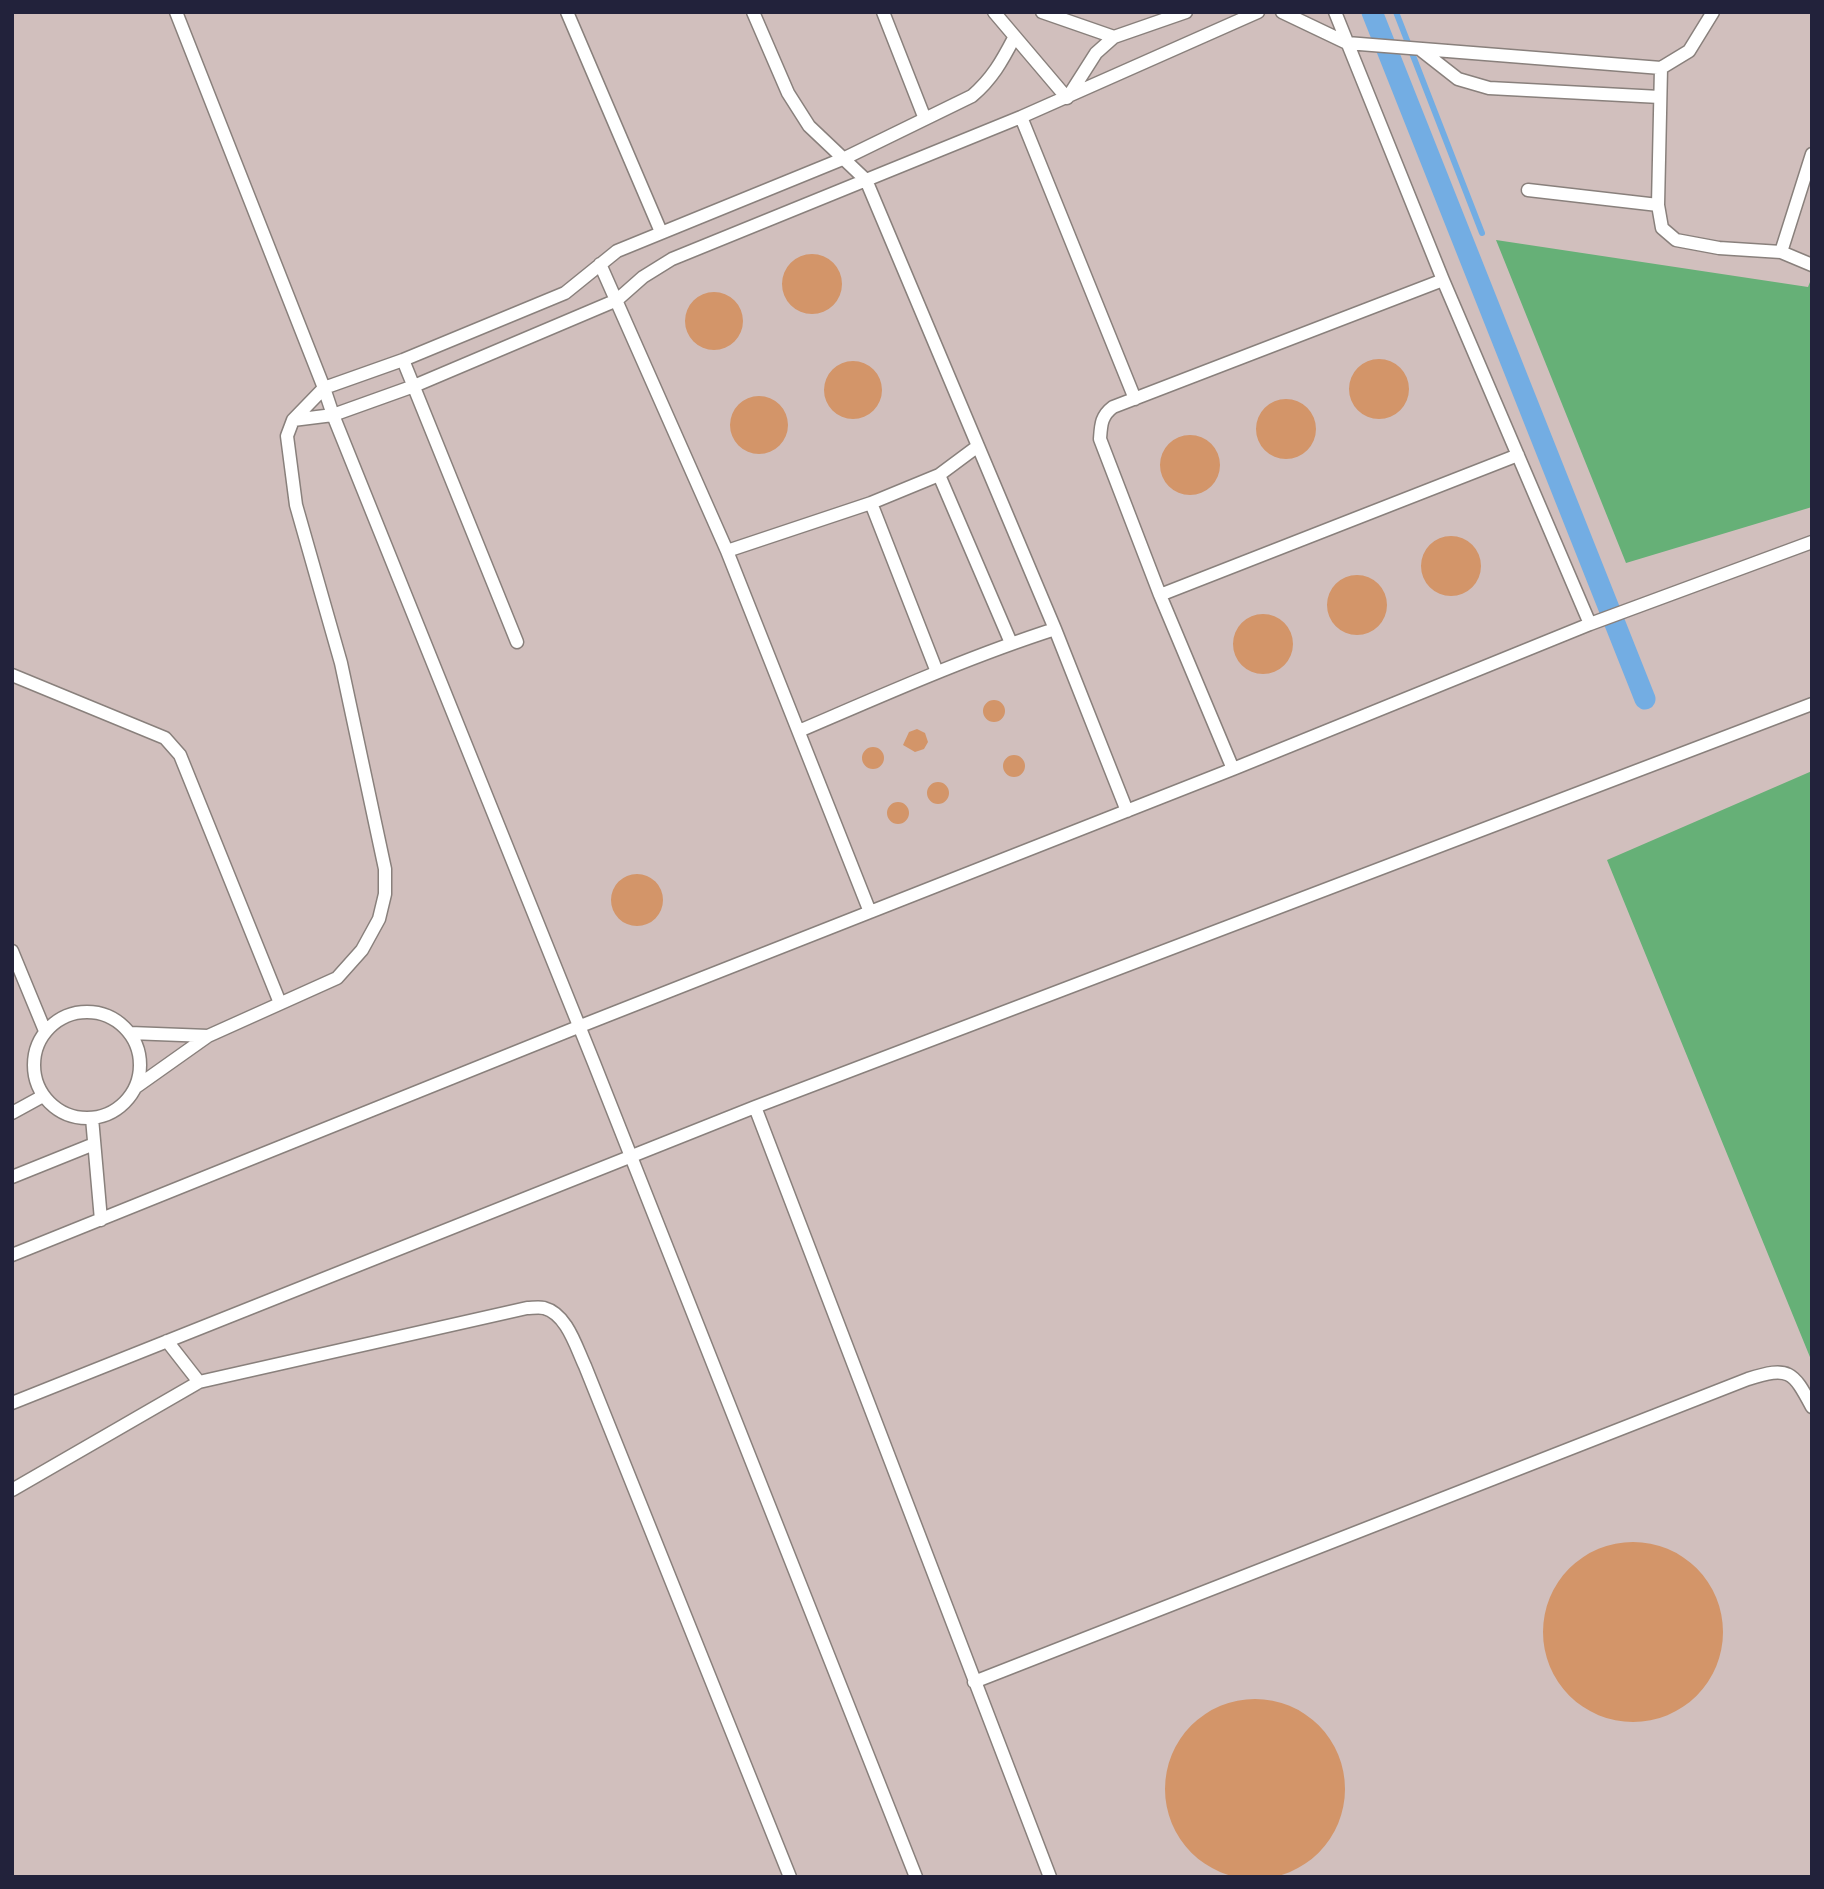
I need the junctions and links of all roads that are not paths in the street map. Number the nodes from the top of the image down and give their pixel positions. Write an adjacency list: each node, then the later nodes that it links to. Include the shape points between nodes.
1 (176, 12): 34 (lane)
2 (567, 12): 26 (lane)
3 (753, 12): 22 (lane, via 788,93 809,126)
4 (883, 12): 20 (lane)
5 (994, 12): 13 (lane)
6 (1042, 12): 12 (lane)
7 (1186, 12): 12 (lane)
8 (1258, 12): 18 (lane)
9 (1282, 12): 14 (lane)
10 (1335, 12): 14 (lane)
11 (1713, 12): 16 (lane, via 1689,51)
12 (1114, 37): 18 (lane, via 1096,53)
13 (1014, 38): 18 (lane); 20 (lane, via 988,83)
14 (1348, 43): 15 (lane); 30 (lane)
15 (1420, 49): 16 (lane); 17 (lane, via 1458,79 1489,88)
16 (1661, 68): 17 (lane)
17 (1660, 97): 25 (lane)
18 (1067, 98): 19 (lane)
19 (1021, 117): 23 (lane); 35 (lane)
20 (925, 119): 22 (lane)
21 (1812, 154): 27 (lane)
22 (845, 158): 23 (lane); 26 (lane)
23 (866, 180): 31 (lane, via 672,259); 38 (lane)
24 (1528, 190): 25 (lane)
25 (1658, 205): 27 (lane, via 1662,228 1676,240)
26 (661, 232): 28 (lane, via 617,251)
27 (1781, 252): 29 (lane)
28 (600, 264): 31 (lane); 32 (lane, via 565,293)
29 (1812, 265)
30 (1443, 280): 35 (lane); 39 (lane)
31 (617, 300): 33 (lane); 43 (lane)
32 (403, 359): 33 (lane); 34 (lane)
33 (414, 386): 36 (lane); 47 (lane)
34 (324, 388): 36 (lane); 37 (lane)
35 (1135, 399): 44 (lane, via 1105,413 1100,439)
36 (333, 415): 37 (lane); 58 (lane)
37 (293, 420): 57 (lane, via 287,436 296,505 341,663 386,869 379,919 362,950 337,978)
38 (978, 446): 40 (lane); 46 (lane)
39 (1518, 455): 44 (lane); 45 (lane)
40 (939, 475): 41 (lane); 48 (lane)
41 (871, 503): 43 (lane); 49 (lane)
42 (1812, 542): 45 (lane)
43 (727, 551): 52 (lane)
44 (1160, 596): 53 (lane)
45 (1590, 624): 53 (lane)
46 (1055, 629): 48 (lane); 54 (lane)
47 (517, 642)
48 (1011, 643): 49 (lane)
49 (936, 672): 52 (lane)
50 (12, 675): 57 (lane, via 165,738 174,746)
51 (1812, 704): 64 (lane)
52 (799, 731): 55 (lane)
53 (1233, 769): 54 (lane)
54 (1127, 811): 55 (lane)
55 (870, 912): 58 (lane)
56 (12, 951): 59 (lane)
57 (280, 1003): 61 (lane)
58 (578, 1027): 68 (lane); 70 (lane)
59 (45, 1031): 60 (lane, via 68,1014 95,1012 109,1016); 63 (lane, via 33,1070)
60 (130, 1033): 61 (lane); 62 (lane, via 140,1059)
61 (208, 1036): 62 (lane)
62 (136, 1087): 66 (lane, via 118,1108)
63 (43, 1096): 65 (lane); 66 (lane, via 65,1114)
64 (755, 1107): 68 (lane); 77 (lane)
65 (12, 1113)
66 (92, 1118): 67 (lane)
67 (94, 1144): 69 (lane); 70 (lane)
68 (630, 1157): 72 (lane); 79 (lane)
69 (12, 1177)
70 (101, 1220): 71 (lane)
71 (12, 1255)
72 (167, 1341): 73 (lane); 74 (lane)
73 (199, 1382): 76 (lane); 78 (lane, via 527,1308 544,1308 557,1315 585,1366)
74 (12, 1403)
75 (1812, 1408): 77 (lane, via 1797,1380 1784,1372 1769,1372)
76 (12, 1490)
77 (974, 1682): 80 (lane)
78 (790, 1877)
79 (916, 1877)
80 (1050, 1877)

